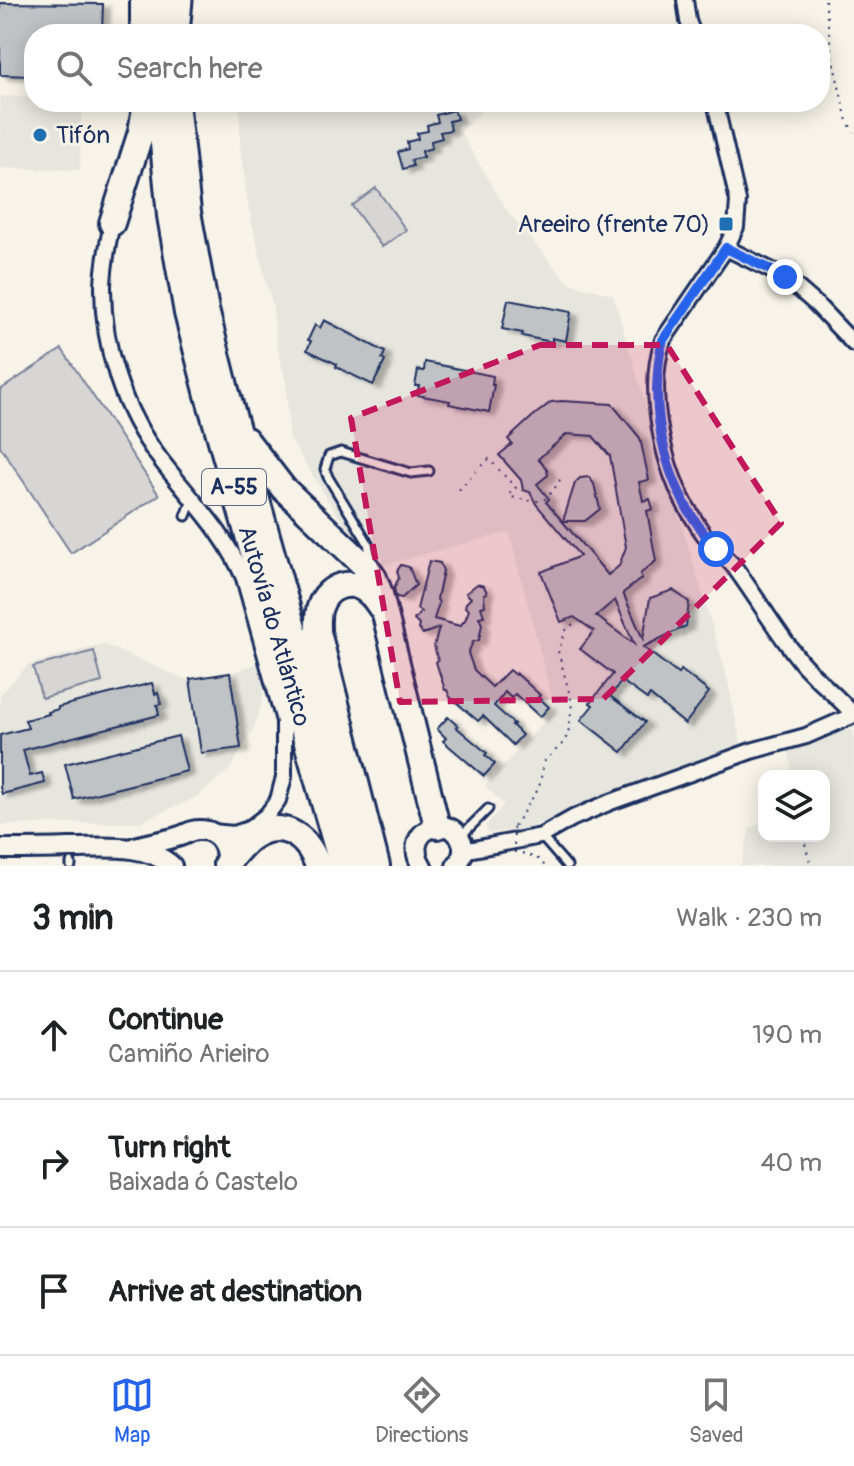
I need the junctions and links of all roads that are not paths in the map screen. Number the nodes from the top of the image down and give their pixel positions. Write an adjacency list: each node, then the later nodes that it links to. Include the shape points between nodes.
1 (138, 0): 6 (street)
2 (153, 0): 7 (highway)
3 (174, 0): 8 (highway)
4 (188, 0): 9 (lane)
5 (685, 0): 10 (street)
6 (149, 24)
7 (154, 24)
8 (160, 24)
9 (186, 24)
10 (689, 24)
11 (135, 112): 16 (street)
12 (144, 112): 16 (highway)
13 (160, 112): 39 (highway, Autovía do Atlántico / A-55, via 187,313)
14 (177, 112): 19 (highway, Autovía do Atlántico / A-55, via 188,212)
15 (717, 112): 17 (street, via 738,201 736,227)
16 (112, 223): 21 (street, via 103,289 114,367 140,431)
17 (726, 248): 18 (street, via 785,277); 25 (street, via 658,355 657,404 668,462 691,515 804,665)
18 (854, 344)
19 (226, 390): 23 (highway, via 247,444 283,488); 40 (highway, Autovía do Atlántico / A-55)
20 (429, 471): 23 (lane, via 411,473 341,452 329,456 328,477 368,543)
21 (192, 498): 22 (lane); 26 (street, via 220,532 244,578)
22 (186, 516)
23 (367, 568): 24 (highway)
24 (383, 612): 28 (highway); 41 (highway, via 356,584 335,588 318,609 318,632)
25 (854, 715): 31 (street, via 608,803)
26 (284, 721): 29 (street, via 284,777 278,800 249,829); 38 (highway)
27 (488, 809): 34 (lane)
28 (437, 826): 34 (main road, via 450,828); 42 (main road, via 419,838 416,852)
29 (210, 832): 30 (main road, via 196,830); 35 (main road, via 225,849)
30 (183, 836): 32 (main road); 36 (main road, via 174,848)
31 (541, 836): 34 (street); 43 (lane)
32 (128, 848): 33 (main road); 36 (main road)
33 (0, 849)
34 (459, 857)
35 (225, 865): 37 (highway, via 249,839 280,829 307,844)
36 (174, 866)
37 (318, 866)
38 (325, 866)
39 (342, 866)
40 (360, 866)
41 (377, 866)
42 (422, 866)
43 (567, 866)

